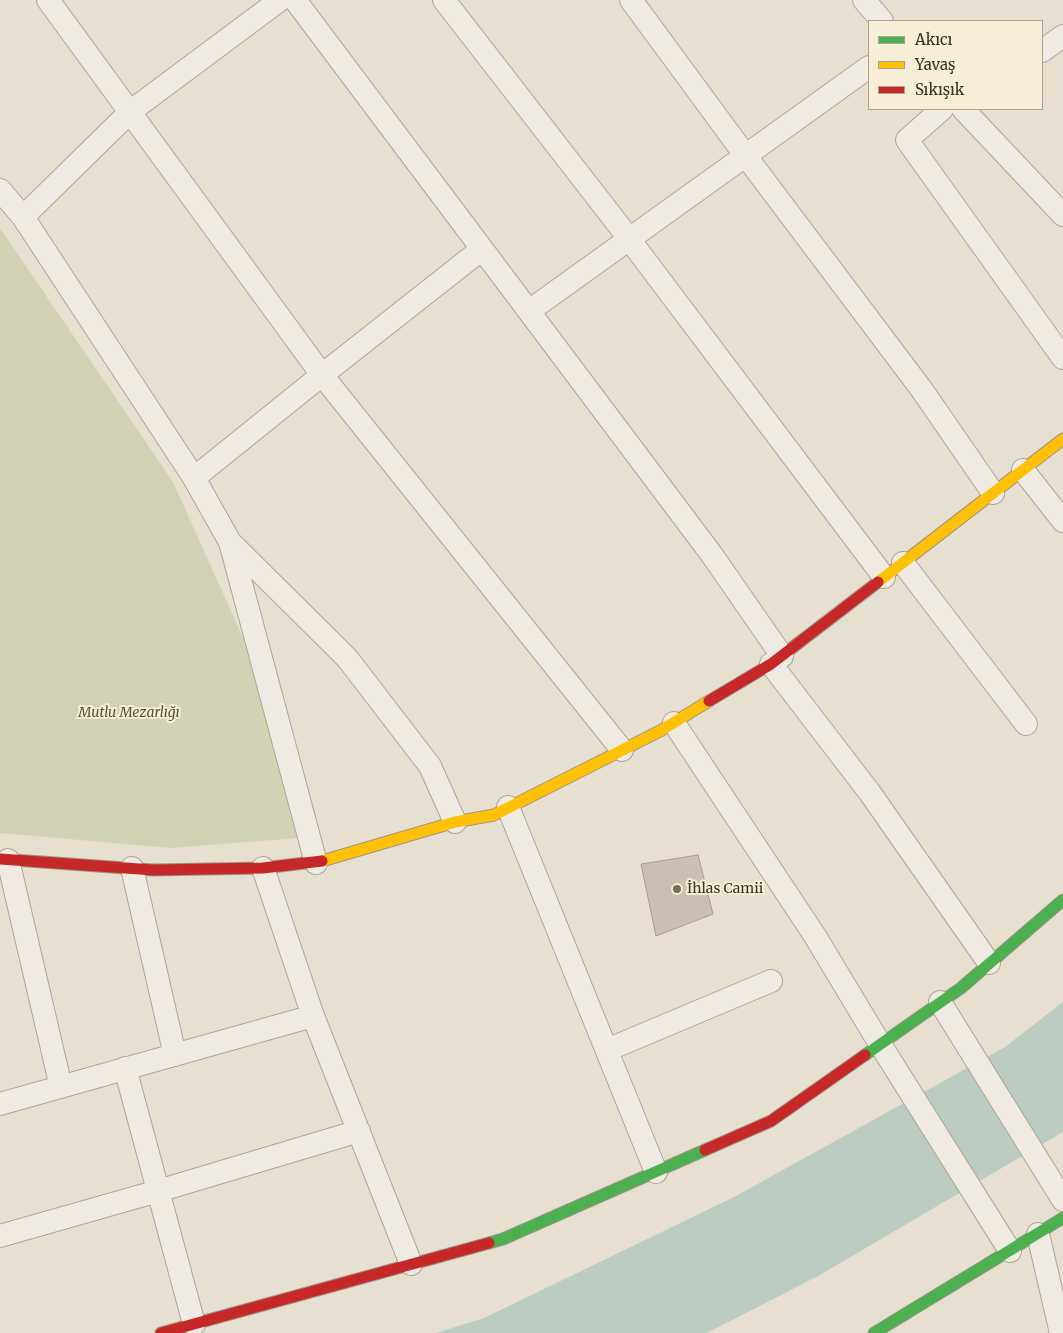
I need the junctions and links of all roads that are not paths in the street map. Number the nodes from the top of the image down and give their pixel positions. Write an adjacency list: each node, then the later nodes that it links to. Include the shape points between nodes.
1 (48, 0): 13 (street)
2 (280, 0): 13 (street)
3 (295, 0): 19 (street)
4 (444, 0): 18 (street)
5 (631, 0): 14 (street)
6 (864, 0): 7 (street)
7 (881, 20)
8 (1063, 36): 9 (street)
9 (1043, 50)
10 (868, 68): 14 (street)
11 (941, 110): 21 (street, via 907,140)
12 (965, 110): 16 (street)
13 (131, 112): 17 (street); 22 (street)
14 (745, 156): 18 (street); 26 (street, via 922,390)
15 (0, 190): 17 (street)
16 (1062, 213)
17 (23, 217): 25 (street)
18 (629, 238): 20 (street); 30 (street)
19 (482, 249): 20 (street); 22 (street)
20 (529, 311): 31 (street, via 712,555)
21 (1063, 358)
22 (322, 375): 25 (street); 34 (street)
23 (1063, 439): 24 (main road)
24 (1023, 470): 26 (main road); 27 (street)
25 (194, 478): 28 (street)
26 (993, 493): 29 (main road)
27 (1063, 520)
28 (230, 542): 36 (street, via 347,658 430,766); 38 (street)
29 (903, 563): 30 (main road); 33 (street)
30 (884, 577): 31 (main road)
31 (777, 660): 32 (main road); 42 (street)
32 (674, 723): 34 (main road); 46 (street, via 815,936)
33 (1026, 724)
34 (622, 750): 35 (main road)
35 (508, 807): 36 (main road, via 494,815); 47 (street)
36 (455, 822): 38 (main road)
37 (4, 860): 39 (main road); 50 (street)
38 (316, 863): 40 (main road)
39 (132, 868): 40 (main road); 48 (street)
40 (263, 868): 45 (street)
41 (1063, 900): 42 (main road)
42 (989, 963): 44 (main road)
43 (771, 981): 47 (street)
44 (940, 1002): 46 (main road); 55 (street)
45 (314, 1016): 48 (street); 52 (street)
46 (880, 1044): 53 (main road, via 771,1121); 59 (street)
47 (607, 1050): 53 (street)
48 (175, 1055): 49 (street)
49 (125, 1068): 50 (street); 54 (street)
50 (61, 1087): 51 (street)
51 (0, 1104)
52 (359, 1131): 54 (street); 60 (street)
53 (656, 1172): 60 (main road, via 504,1239)
54 (158, 1191): 58 (street); 61 (street)
55 (1063, 1200)
56 (1063, 1218): 57 (main road)
57 (1038, 1234): 59 (main road); 64 (street)
58 (0, 1236)
59 (1010, 1251): 63 (main road)
60 (411, 1264): 61 (main road)
61 (194, 1324): 62 (main road)
62 (161, 1333)
63 (874, 1333)
64 (1061, 1333)

